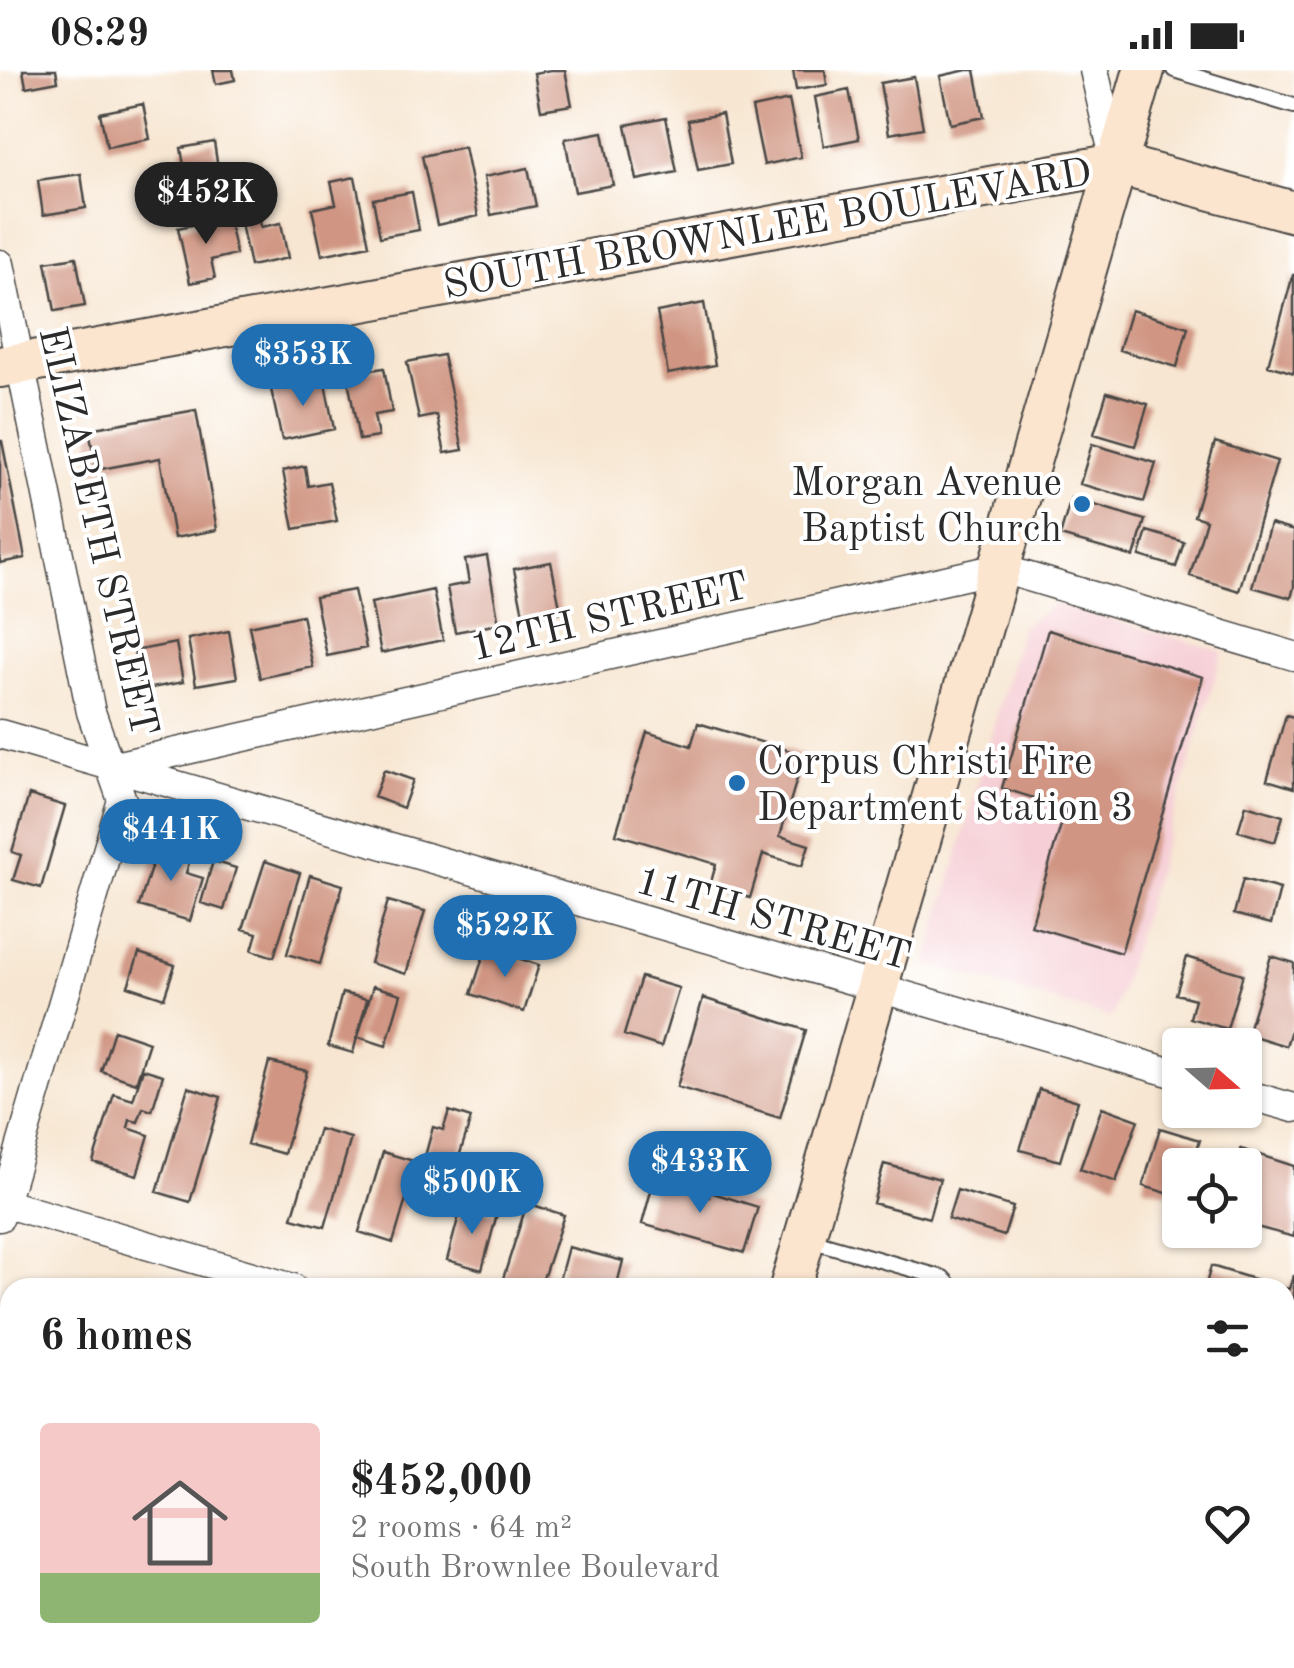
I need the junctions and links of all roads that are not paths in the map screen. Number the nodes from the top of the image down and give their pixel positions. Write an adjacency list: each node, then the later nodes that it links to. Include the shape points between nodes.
1 (1094, 70): 5 (street)
2 (1144, 70): 5 (main road)
3 (1174, 70): 4 (lane)
4 (1294, 106)
5 (1116, 164): 6 (main road, SOUTH BROWNLEE BOULEVARD); 8 (main road, SOUTH BROWNLEE BOULEVARD); 9 (main road)
6 (1294, 212)
7 (0, 264): 8 (street, ELIZABETH STREET)
8 (10, 365): 12 (street, ELIZABETH STREET, via 91,712)
9 (999, 568): 10 (street, 12TH STREET); 12 (street, 12TH STREET); 13 (main road)
10 (1294, 656)
11 (0, 734): 12 (street, 11TH STREET)
12 (112, 767): 13 (street, 11TH STREET); 17 (street, ELIZABETH STREET, via 122,800)
13 (877, 989): 14 (street, 11TH STREET); 18 (main road)
14 (1162, 1070)
15 (1262, 1099): 16 (street)
16 (1294, 1108)
17 (1, 1207): 19 (street)
18 (804, 1238): 20 (main road); 21 (lane)
19 (258, 1278)
20 (793, 1278)
21 (942, 1278)

